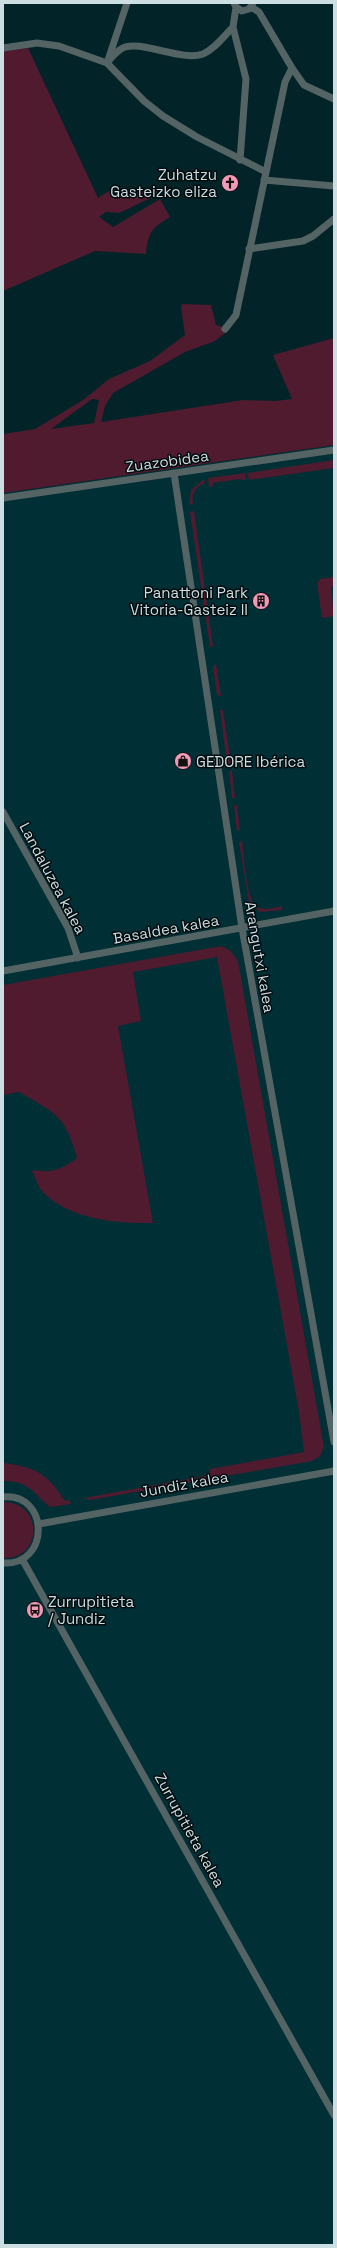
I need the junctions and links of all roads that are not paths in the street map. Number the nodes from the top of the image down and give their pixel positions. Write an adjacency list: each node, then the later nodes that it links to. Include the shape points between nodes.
1 (127, 3): 6 (street)
2 (235, 5): 3 (street, via 245,10); 4 (street)
3 (252, 5): 7 (street)
4 (233, 27): 6 (street, via 210,50 202,54 184,55 137,47 121,49); 9 (street, via 246,79)
5 (3, 48): 6 (street, via 37,43 60,46)
6 (108, 62): 9 (street, via 144,101 163,116)
7 (292, 68): 8 (street, via 304,85); 10 (street, via 284,82)
8 (334, 99)
9 (240, 160): 10 (street)
10 (266, 172): 11 (street)
11 (264, 180): 12 (street); 14 (street)
12 (334, 186)
13 (334, 219): 14 (street, via 313,236 302,240)
14 (249, 249): 15 (street, via 236,315)
15 (225, 329)
16 (334, 450): 17 (street, Zuazobidea)
17 (174, 473): 18 (street, Zuazobidea); 21 (street, Arangutxi kalea)
18 (3, 498)
19 (3, 812): 22 (street, Landaluzea kalea, via 68,928)
20 (334, 911): 21 (street, Basaldea kalea)
21 (242, 928): 22 (street, Basaldea kalea); 24 (street, Arangutxi kalea)
22 (78, 958): 23 (street, Basaldea kalea)
23 (3, 971)
24 (334, 1442)
25 (334, 1471): 27 (street, Jundiz kalea)
26 (3, 1497): 27 (street, via 14,1497 27,1504 33,1510)
27 (38, 1524): 28 (street, via 36,1544)
28 (22, 1559): 29 (street); 30 (street, Zurrupitieta kalea)
29 (3, 1563)
30 (334, 2115)

